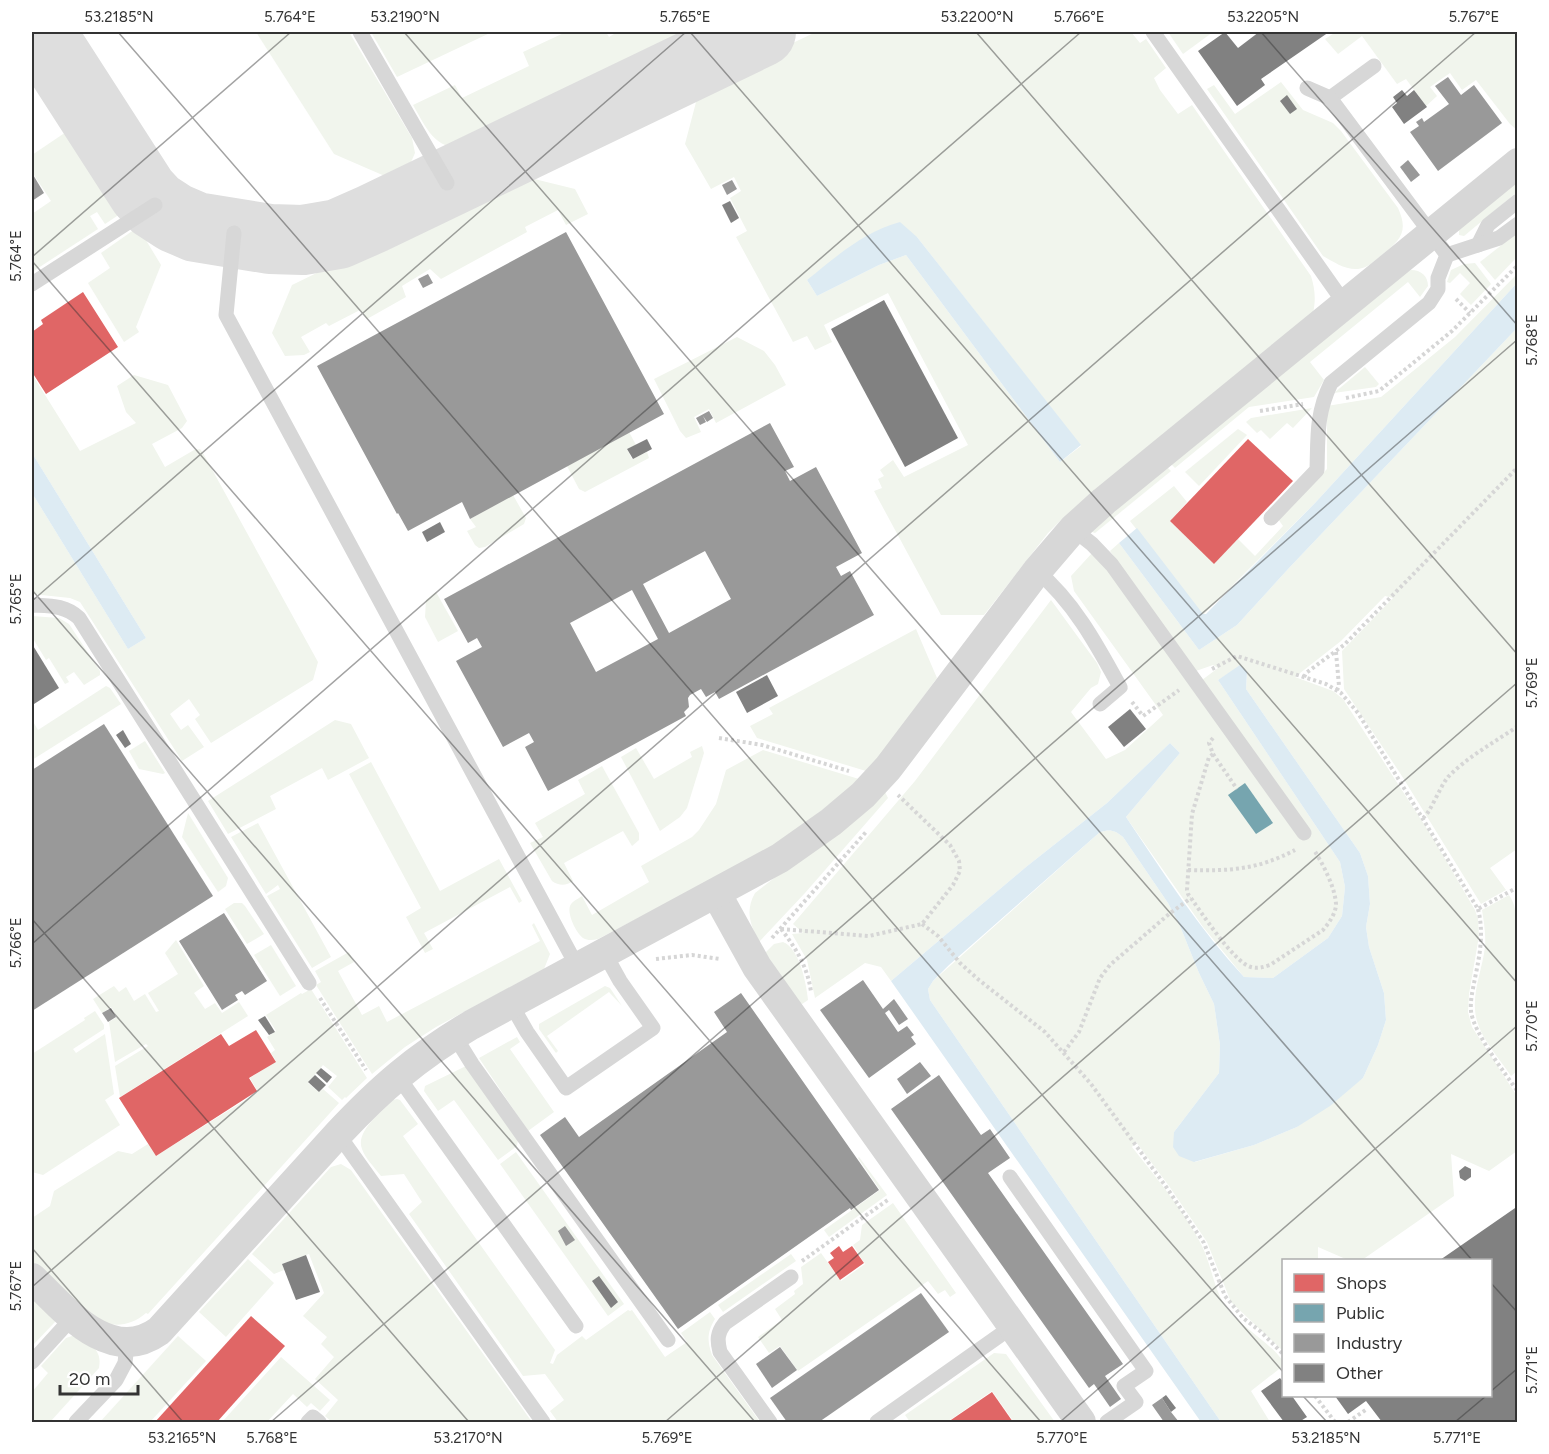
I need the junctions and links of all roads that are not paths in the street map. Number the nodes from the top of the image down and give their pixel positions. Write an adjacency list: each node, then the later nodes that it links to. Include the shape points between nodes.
1 (360, 32): 7 (lane)
2 (1153, 32): 15 (lane)
3 (1374, 66): 5 (lane)
4 (1307, 88): 5 (lane)
5 (1330, 98): 12 (lane)
6 (1518, 163): 12 (street)
7 (447, 183)
8 (1518, 201): 13 (lane, via 1488,225)
9 (155, 205): 14 (lane)
10 (1518, 224): 13 (lane, via 1500,238)
11 (234, 233): 24 (lane, via 226,315)
12 (1439, 245): 13 (lane); 15 (street); 16 (lane, via 1438,289 1429,303 1331,384 1322,402 1317,470)
13 (1478, 245)
14 (32, 284)
15 (1345, 304): 17 (street)
16 (1271, 518)
17 (1073, 530): 18 (street); 21 (lane, via 1112,565)
18 (1036, 571): 20 (lane, via 1056,587 1094,639 1120,687); 22 (street, via 887,788 840,815 780,858)
19 (32, 605): 25 (lane, via 62,607 80,618)
20 (1101, 704)
21 (1306, 837)
22 (716, 893): 23 (street); 35 (street, via 757,966)
23 (605, 954): 24 (street); 26 (lane, via 653,1028 566,1088)
24 (578, 968): 26 (street)
25 (309, 983)
26 (511, 1004): 27 (street)
27 (454, 1035): 28 (street); 36 (lane)
28 (390, 1082): 29 (street); 34 (lane)
29 (338, 1134): 37 (street, via 159,1330 149,1338); 42 (lane)
30 (1010, 1177): 46 (lane, via 1146,1371 1124,1386 1136,1402)
31 (791, 1276): 43 (lane, via 725,1323 717,1341 720,1352)
32 (32, 1278): 33 (street)
33 (73, 1317): 37 (street, via 94,1333); 38 (lane)
34 (576, 1326)
35 (1013, 1326): 44 (lane); 45 (street)
36 (668, 1340)
37 (127, 1344): 39 (lane, via 125,1363 116,1380)
38 (32, 1362)
39 (76, 1422)
40 (308, 1422): 41 (lane, via 313,1417)
41 (320, 1422)
42 (543, 1422)
43 (770, 1422)
44 (877, 1422)
45 (1081, 1422)
46 (1107, 1422)

